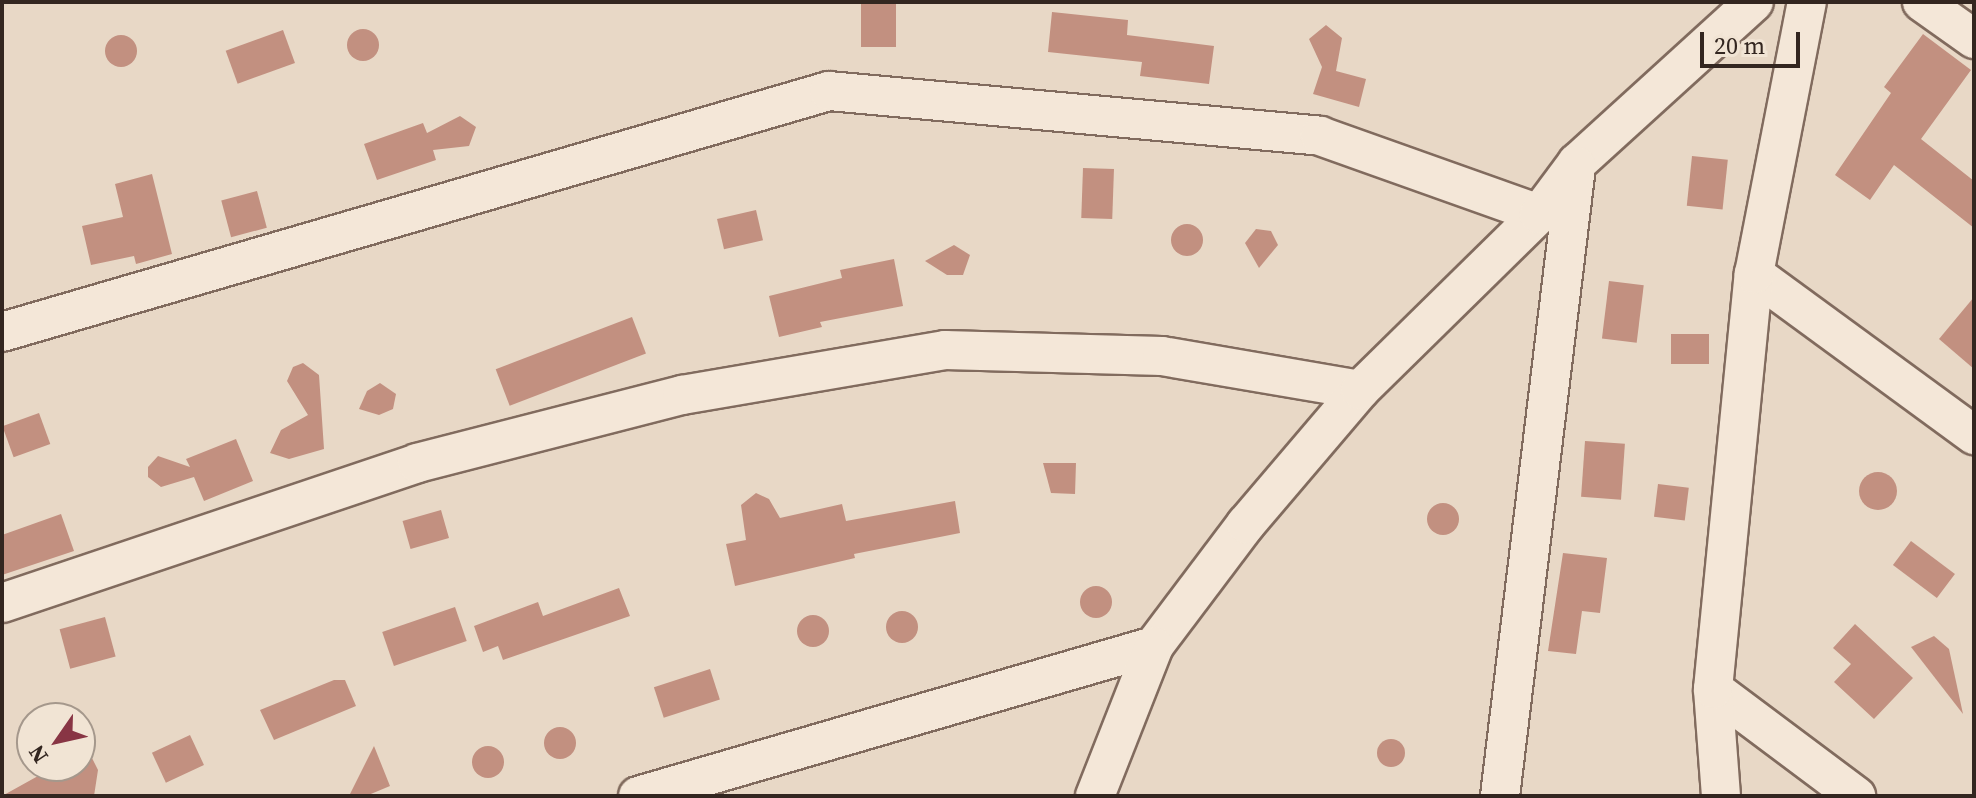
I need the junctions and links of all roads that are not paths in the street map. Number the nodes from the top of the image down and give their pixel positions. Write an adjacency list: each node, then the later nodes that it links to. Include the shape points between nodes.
1 (1754, 2): 5 (street)
2 (1807, 2): 7 (street)
3 (1922, 2): 4 (street)
4 (1974, 39)
5 (1577, 163): 6 (street); 16 (street)
6 (1539, 214): 8 (street, via 1320,136 829,91); 9 (street)
7 (1754, 274): 10 (street); 13 (street)
8 (2, 332)
9 (1360, 390): 11 (street, via 1162,356 945,350 682,395 417,463); 12 (street, via 1246,524)
10 (1974, 435)
11 (2, 603)
12 (1154, 646): 14 (street); 15 (street)
13 (1713, 689): 17 (street); 18 (street)
14 (638, 796)
15 (1095, 796)
16 (1500, 796)
17 (1721, 796)
18 (1856, 796)

